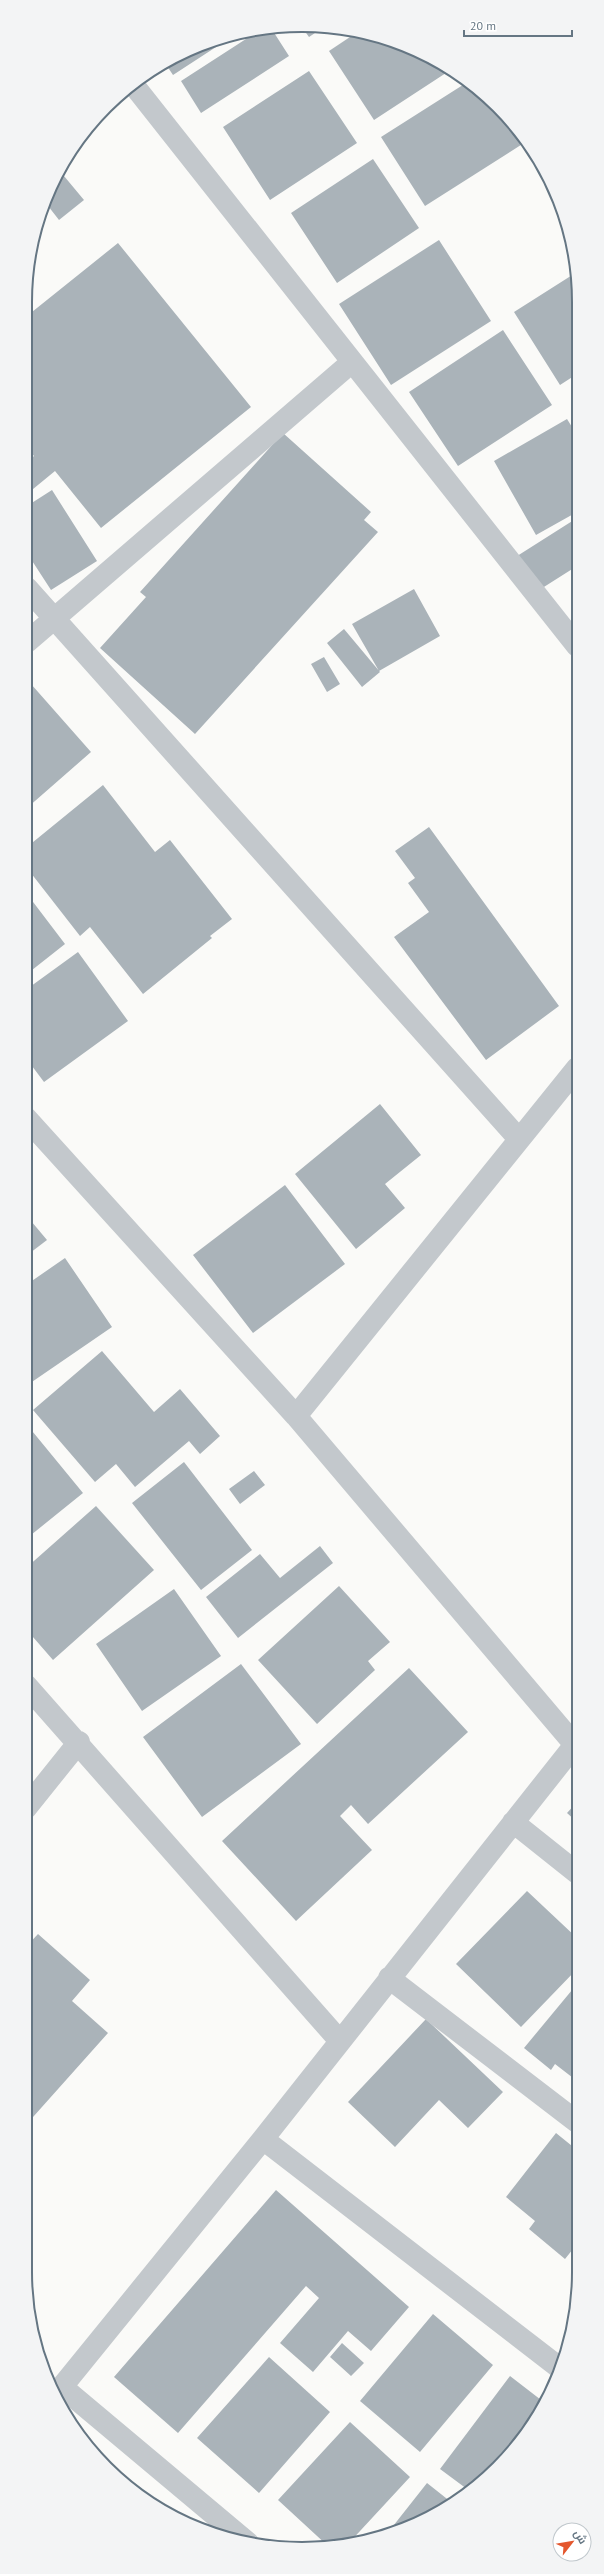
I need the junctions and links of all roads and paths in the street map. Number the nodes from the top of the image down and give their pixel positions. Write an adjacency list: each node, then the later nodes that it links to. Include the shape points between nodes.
1 (137, 89): 2 (street)
2 (352, 362): 4 (street); 6 (street)
3 (32, 594): 4 (street)
4 (54, 618): 5 (street); 9 (street)
5 (32, 638)
6 (572, 640)
7 (572, 1074): 9 (street)
8 (32, 1125): 10 (street)
9 (520, 1139): 10 (street)
10 (296, 1416): 12 (street)
11 (32, 1691): 13 (street)
12 (572, 1738)
13 (79, 1742): 15 (street); 19 (street)
14 (572, 1748): 16 (street)
15 (32, 1801)
16 (513, 1822): 17 (street); 18 (street)
17 (572, 1869)
18 (389, 1978): 19 (street); 20 (street)
19 (339, 2040): 21 (street)
20 (572, 2118)
21 (263, 2139): 22 (street); 23 (street)
22 (555, 2365)
23 (59, 2390)
24 (60, 2391): 25 (street)
25 (239, 2535)

